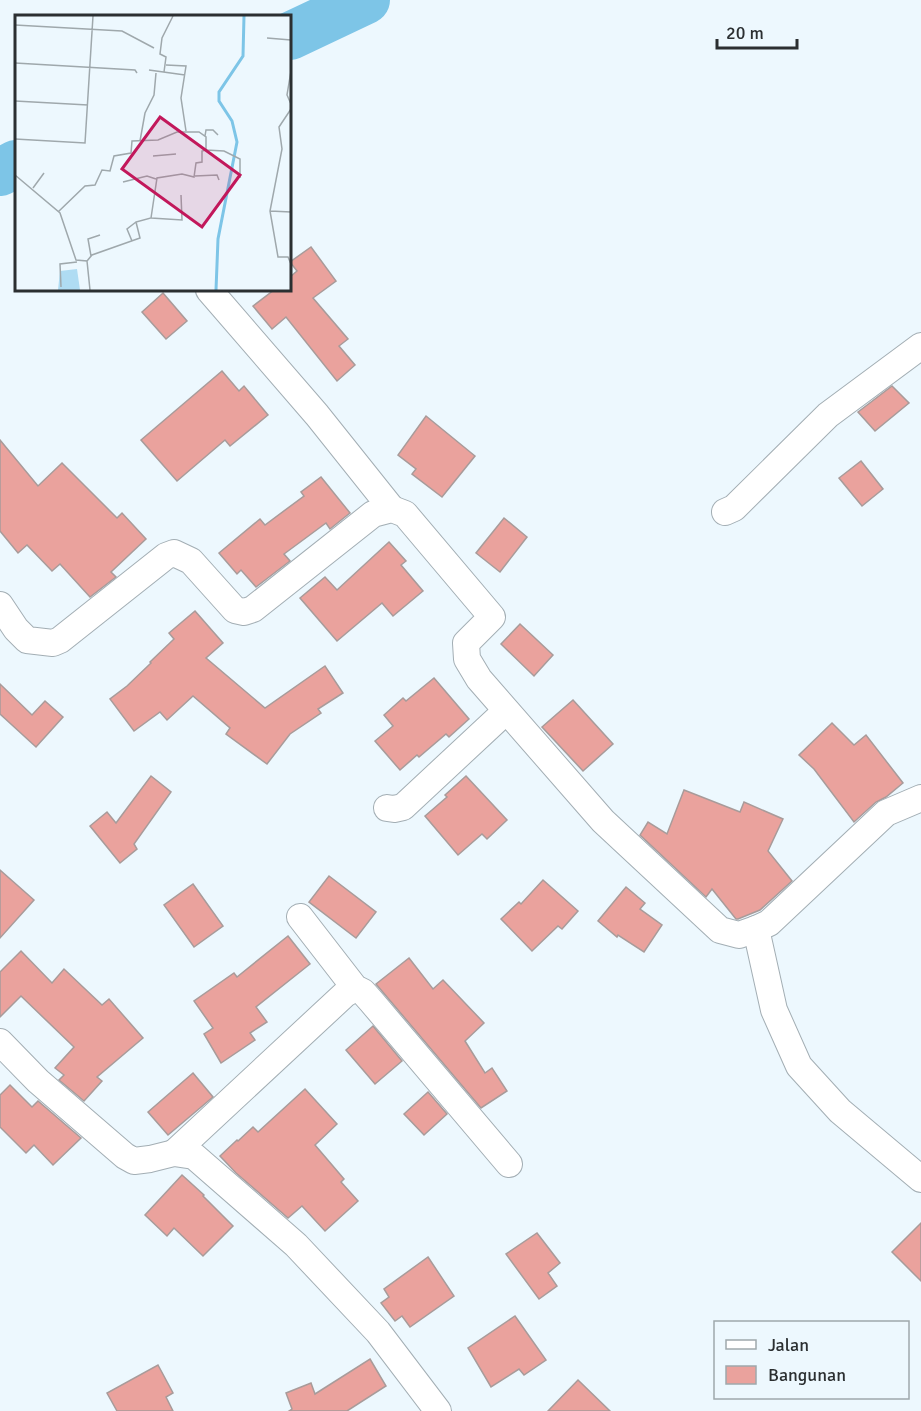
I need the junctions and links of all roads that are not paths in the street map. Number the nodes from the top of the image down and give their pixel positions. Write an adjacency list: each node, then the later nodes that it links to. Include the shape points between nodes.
1 (210, 291): 3 (street)
2 (921, 346): 4 (street, via 828,415 734,508)
3 (392, 509): 5 (street, via 373,514 253,609 244,612 235,610 191,561 174,553 53,643 27,640); 6 (street, via 405,514 492,617 466,643 467,659)
4 (725, 512)
5 (0, 605)
6 (506, 711): 8 (street, via 404,807); 10 (street, via 603,820 720,930 739,935)
7 (919, 802): 10 (street, via 886,813 768,923)
8 (387, 808)
9 (300, 917): 11 (street)
10 (756, 929): 15 (street, via 774,1010 799,1066 840,1111)
11 (355, 988): 13 (street); 14 (street, via 371,1001)
12 (0, 1042): 13 (street, via 38,1081 125,1156 134,1161)
13 (174, 1153): 16 (street, via 194,1156 296,1245 378,1332)
14 (509, 1164)
15 (921, 1179)
16 (438, 1411)

